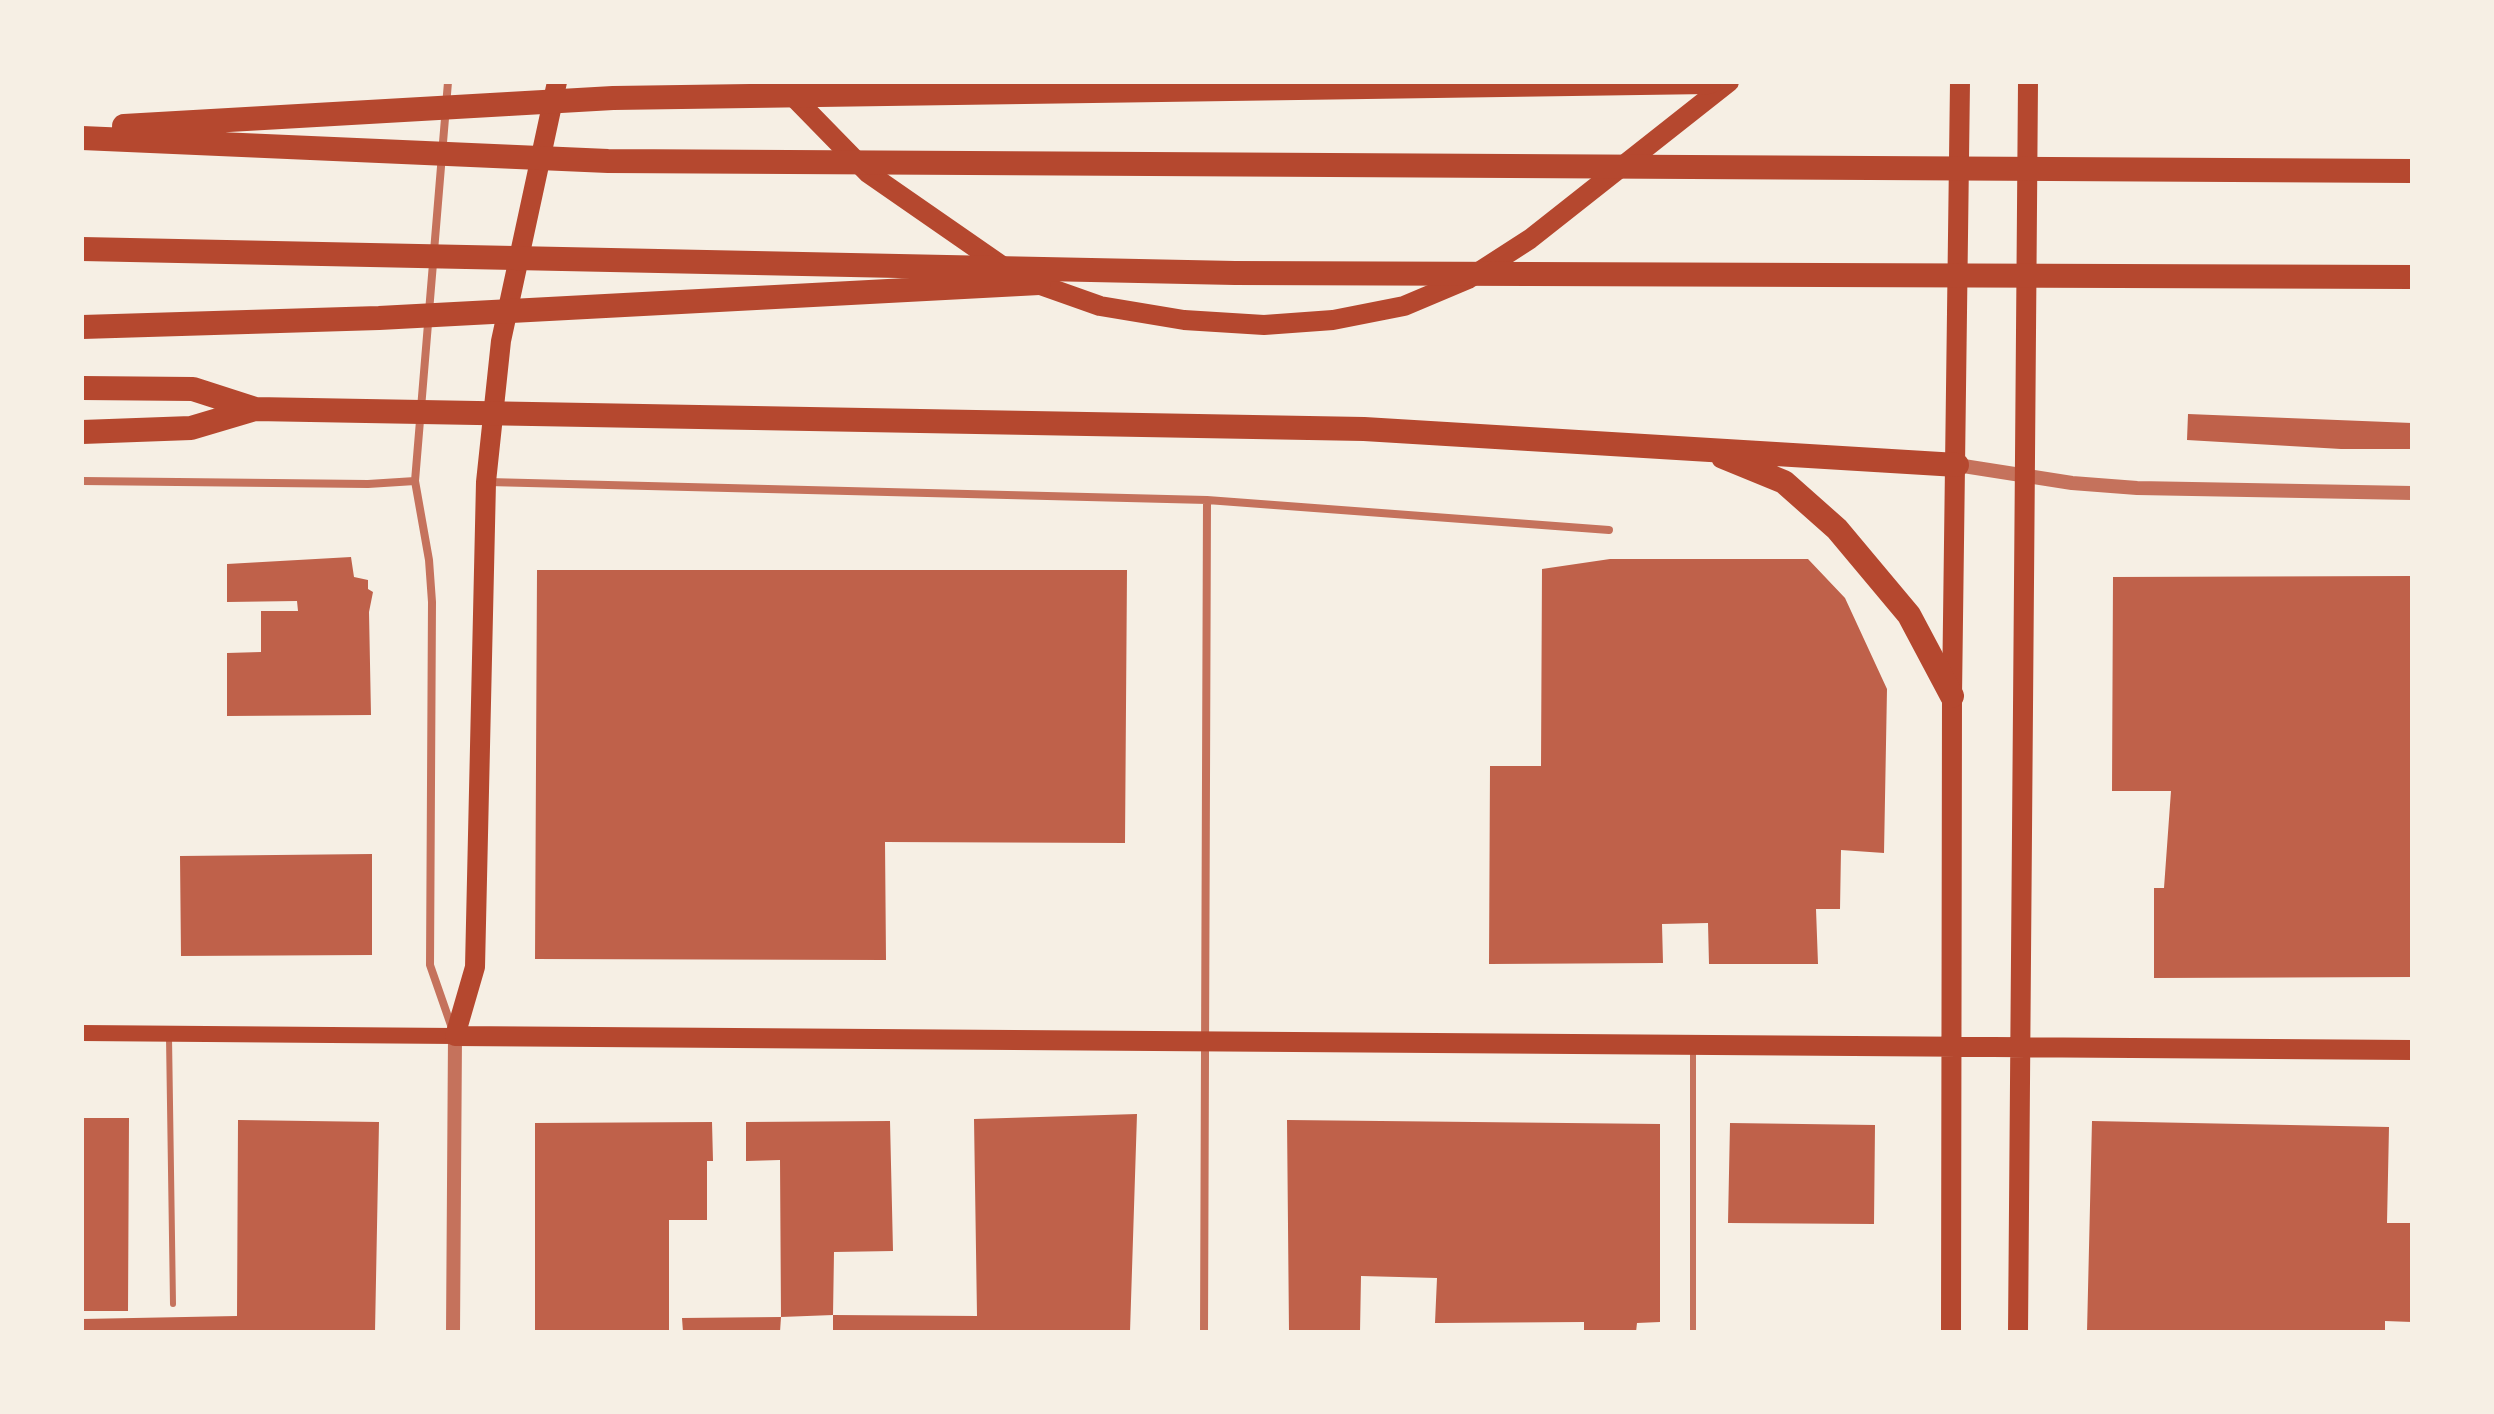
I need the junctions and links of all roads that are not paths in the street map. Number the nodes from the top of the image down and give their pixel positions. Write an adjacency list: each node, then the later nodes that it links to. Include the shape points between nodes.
1 (448, 82): 22 (street)
2 (557, 82): 23 (main road, via 501,341)
3 (779, 82): 5 (main road, via 868,173 1018,277 1100,306 1184,320 1264,325 1333,320 1404,306 1468,279 1530,239)
4 (1709, 82): 8 (highway, via 613,98)
5 (1729, 82)
6 (1960, 82): 19 (main road)
7 (2028, 82): 20 (main road)
8 (82, 129)
9 (82, 138): 10 (highway, via 608,161)
10 (2412, 171)
11 (82, 249): 12 (highway)
12 (1235, 273): 13 (highway); 14 (highway, via 379,318)
13 (2412, 277)
14 (82, 327)
15 (82, 388): 16 (highway, via 193,389)
16 (255, 409): 17 (highway, via 191,428); 18 (highway, via 1364,429)
17 (82, 432)
18 (1706, 450): 19 (highway); 27 (highway, via 1784,482 1837,529 1909,615)
19 (1957, 465): 20 (street); 27 (main road)
20 (2026, 475): 24 (street, via 2162,489); 34 (main road)
21 (82, 481): 22 (street)
22 (415, 481): 30 (street, via 432,602 430,965)
23 (486, 482): 25 (street); 30 (main road, via 475,967)
24 (2412, 493)
25 (1207, 500): 26 (street); 31 (street)
26 (1609, 530)
27 (1952, 696): 33 (main road)
28 (82, 1033): 29 (main road)
29 (169, 1033): 30 (main road); 36 (lane)
30 (455, 1036): 31 (main road); 37 (street)
31 (1205, 1040): 32 (main road); 38 (street)
32 (1693, 1045): 33 (main road); 39 (lane)
33 (1953, 1047): 34 (main road); 40 (main road)
34 (2019, 1048): 35 (main road); 41 (main road)
35 (2412, 1050)
36 (173, 1304)
37 (453, 1332)
38 (1204, 1332)
39 (1693, 1332)
40 (1951, 1332)
41 (2018, 1332)

